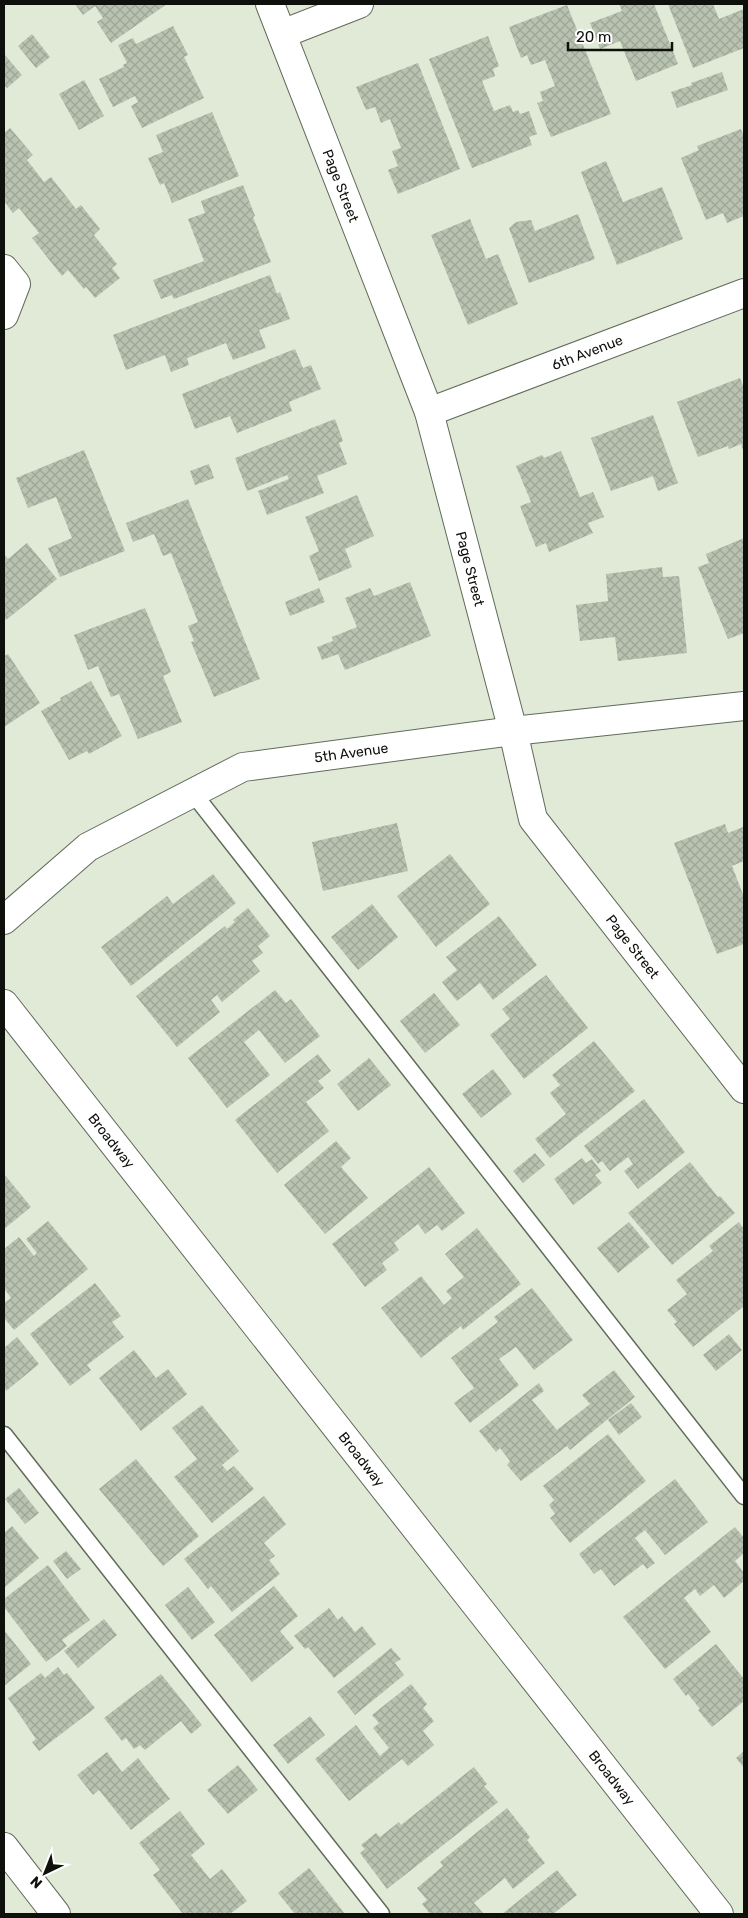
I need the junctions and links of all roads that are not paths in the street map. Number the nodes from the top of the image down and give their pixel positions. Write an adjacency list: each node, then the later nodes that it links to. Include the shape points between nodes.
1 (270, 4): 3 (street, Page Street)
2 (359, 4): 3 (street)
3 (282, 34): 7 (street, Page Street)
4 (4, 269): 6 (street, via 16,284)
5 (744, 293): 7 (street, 6th Avenue)
6 (4, 315)
7 (429, 412): 9 (street, Page Street)
8 (744, 706): 9 (street, 5th Avenue)
9 (513, 731): 10 (street, 5th Avenue, via 243,768); 13 (street, Page Street, via 533,819)
10 (193, 793): 11 (street, 5th Avenue, via 88,847); 15 (lane)
11 (4, 920)
12 (4, 1004): 19 (street, Broadway)
13 (744, 1090)
14 (4, 1435): 18 (lane)
15 (744, 1496)
16 (4, 1847): 17 (street)
17 (56, 1914)
18 (381, 1914)
19 (719, 1914)

